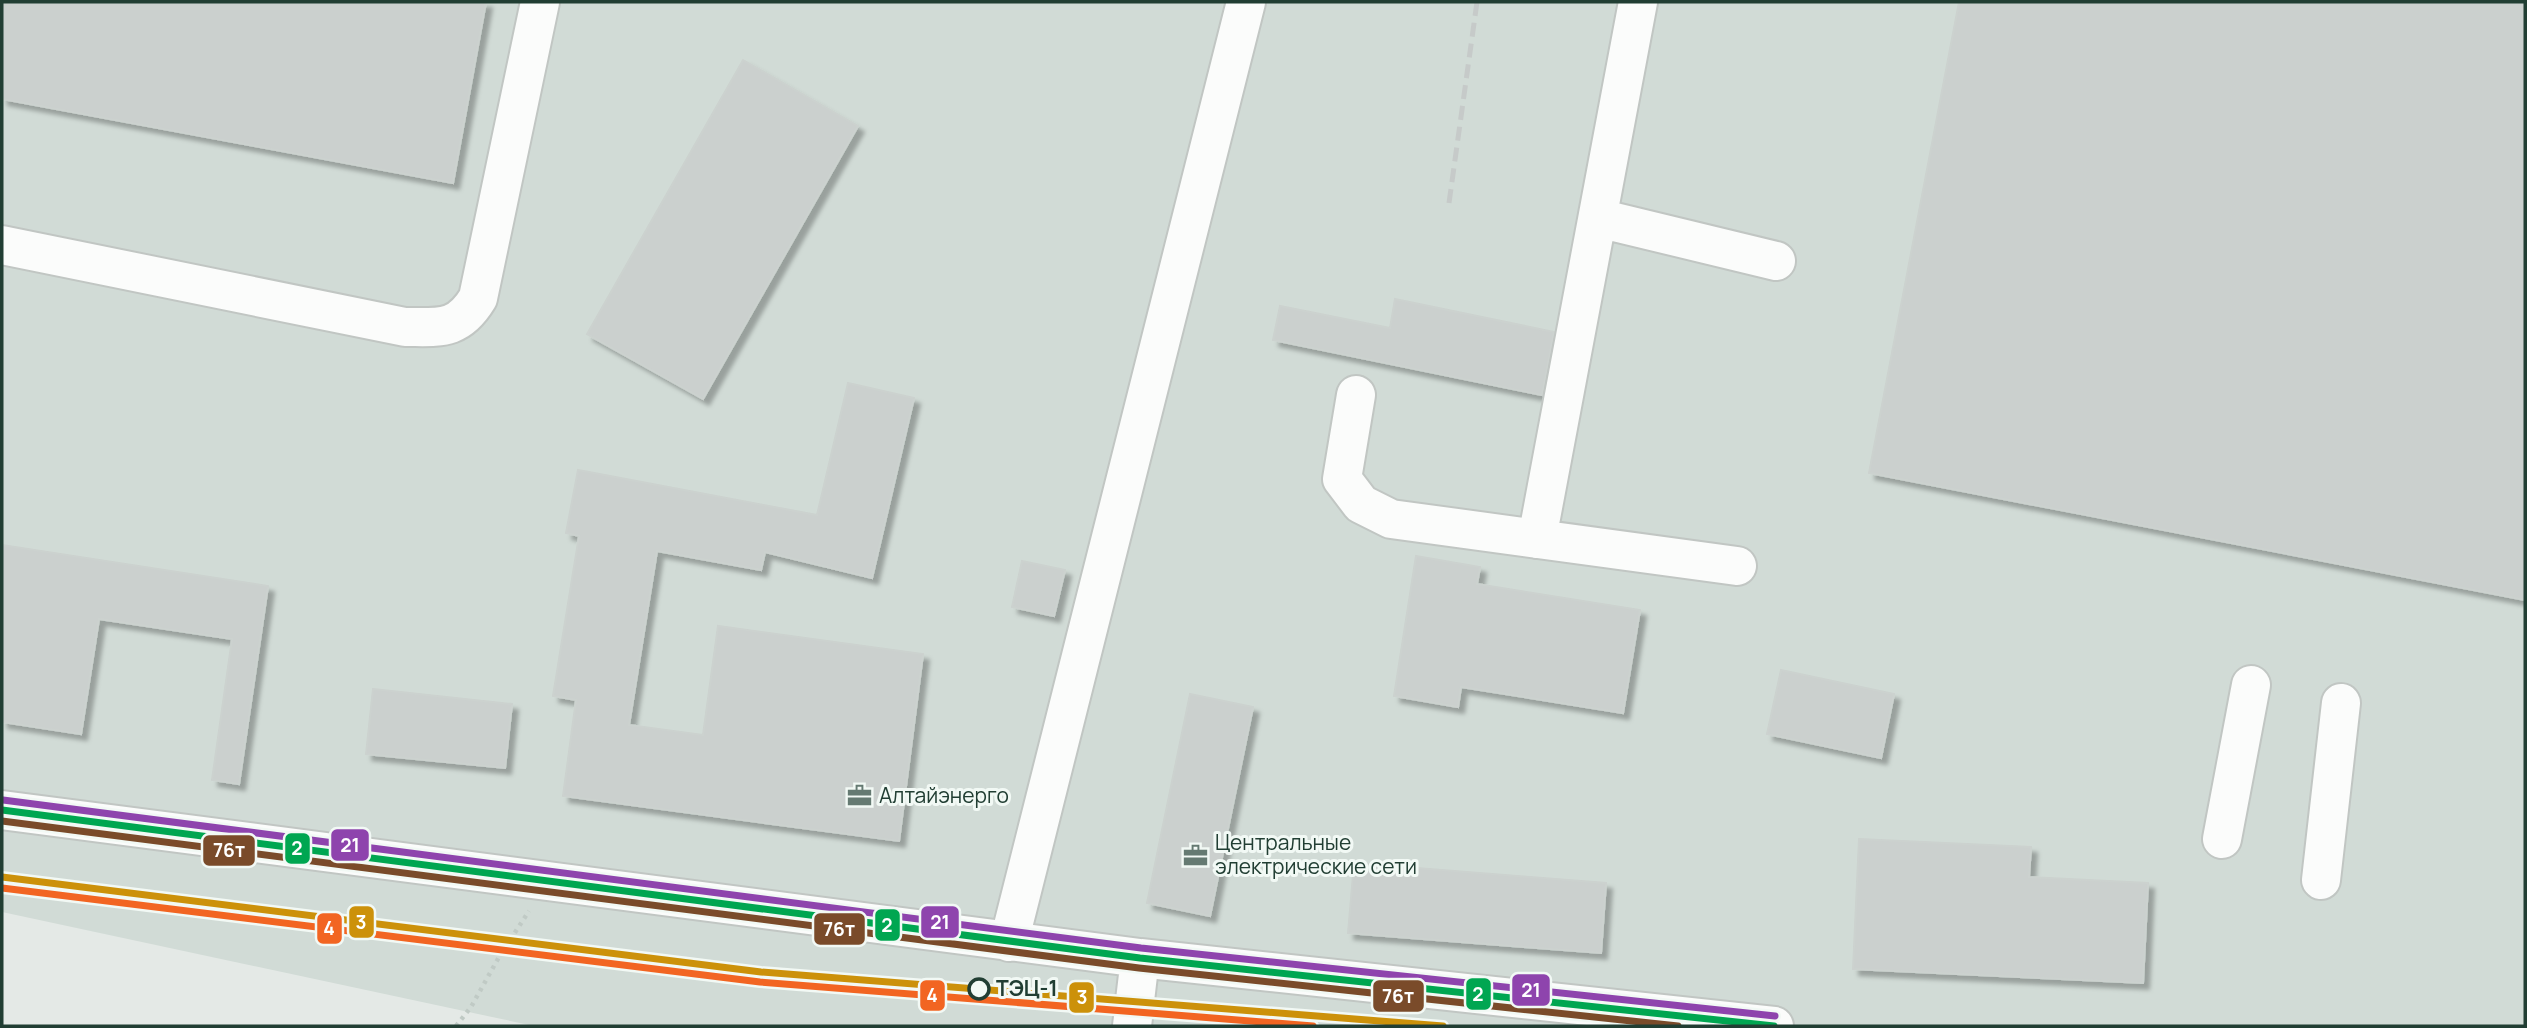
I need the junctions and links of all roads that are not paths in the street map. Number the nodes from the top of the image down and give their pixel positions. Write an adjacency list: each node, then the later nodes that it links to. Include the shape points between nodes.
1 (540, 2): 5 (street, via 478,298 467,316 443,327 405,327)
2 (1246, 2): 15 (street)
3 (1638, 2): 4 (street)
4 (1598, 218): 6 (street); 8 (street)
5 (2, 245)
6 (1776, 261)
7 (1356, 395): 8 (street, via 1342,479 1361,504 1391,519)
8 (1537, 538): 9 (street)
9 (1737, 566)
10 (2251, 685): 13 (street)
11 (2341, 703): 14 (street)
12 (2, 810): 15 (street)
13 (2222, 839)
14 (2320, 880)
15 (1009, 942): 16 (street)
16 (1140, 958): 17 (street); 18 (street)
17 (1132, 1026)
18 (1774, 1026)

